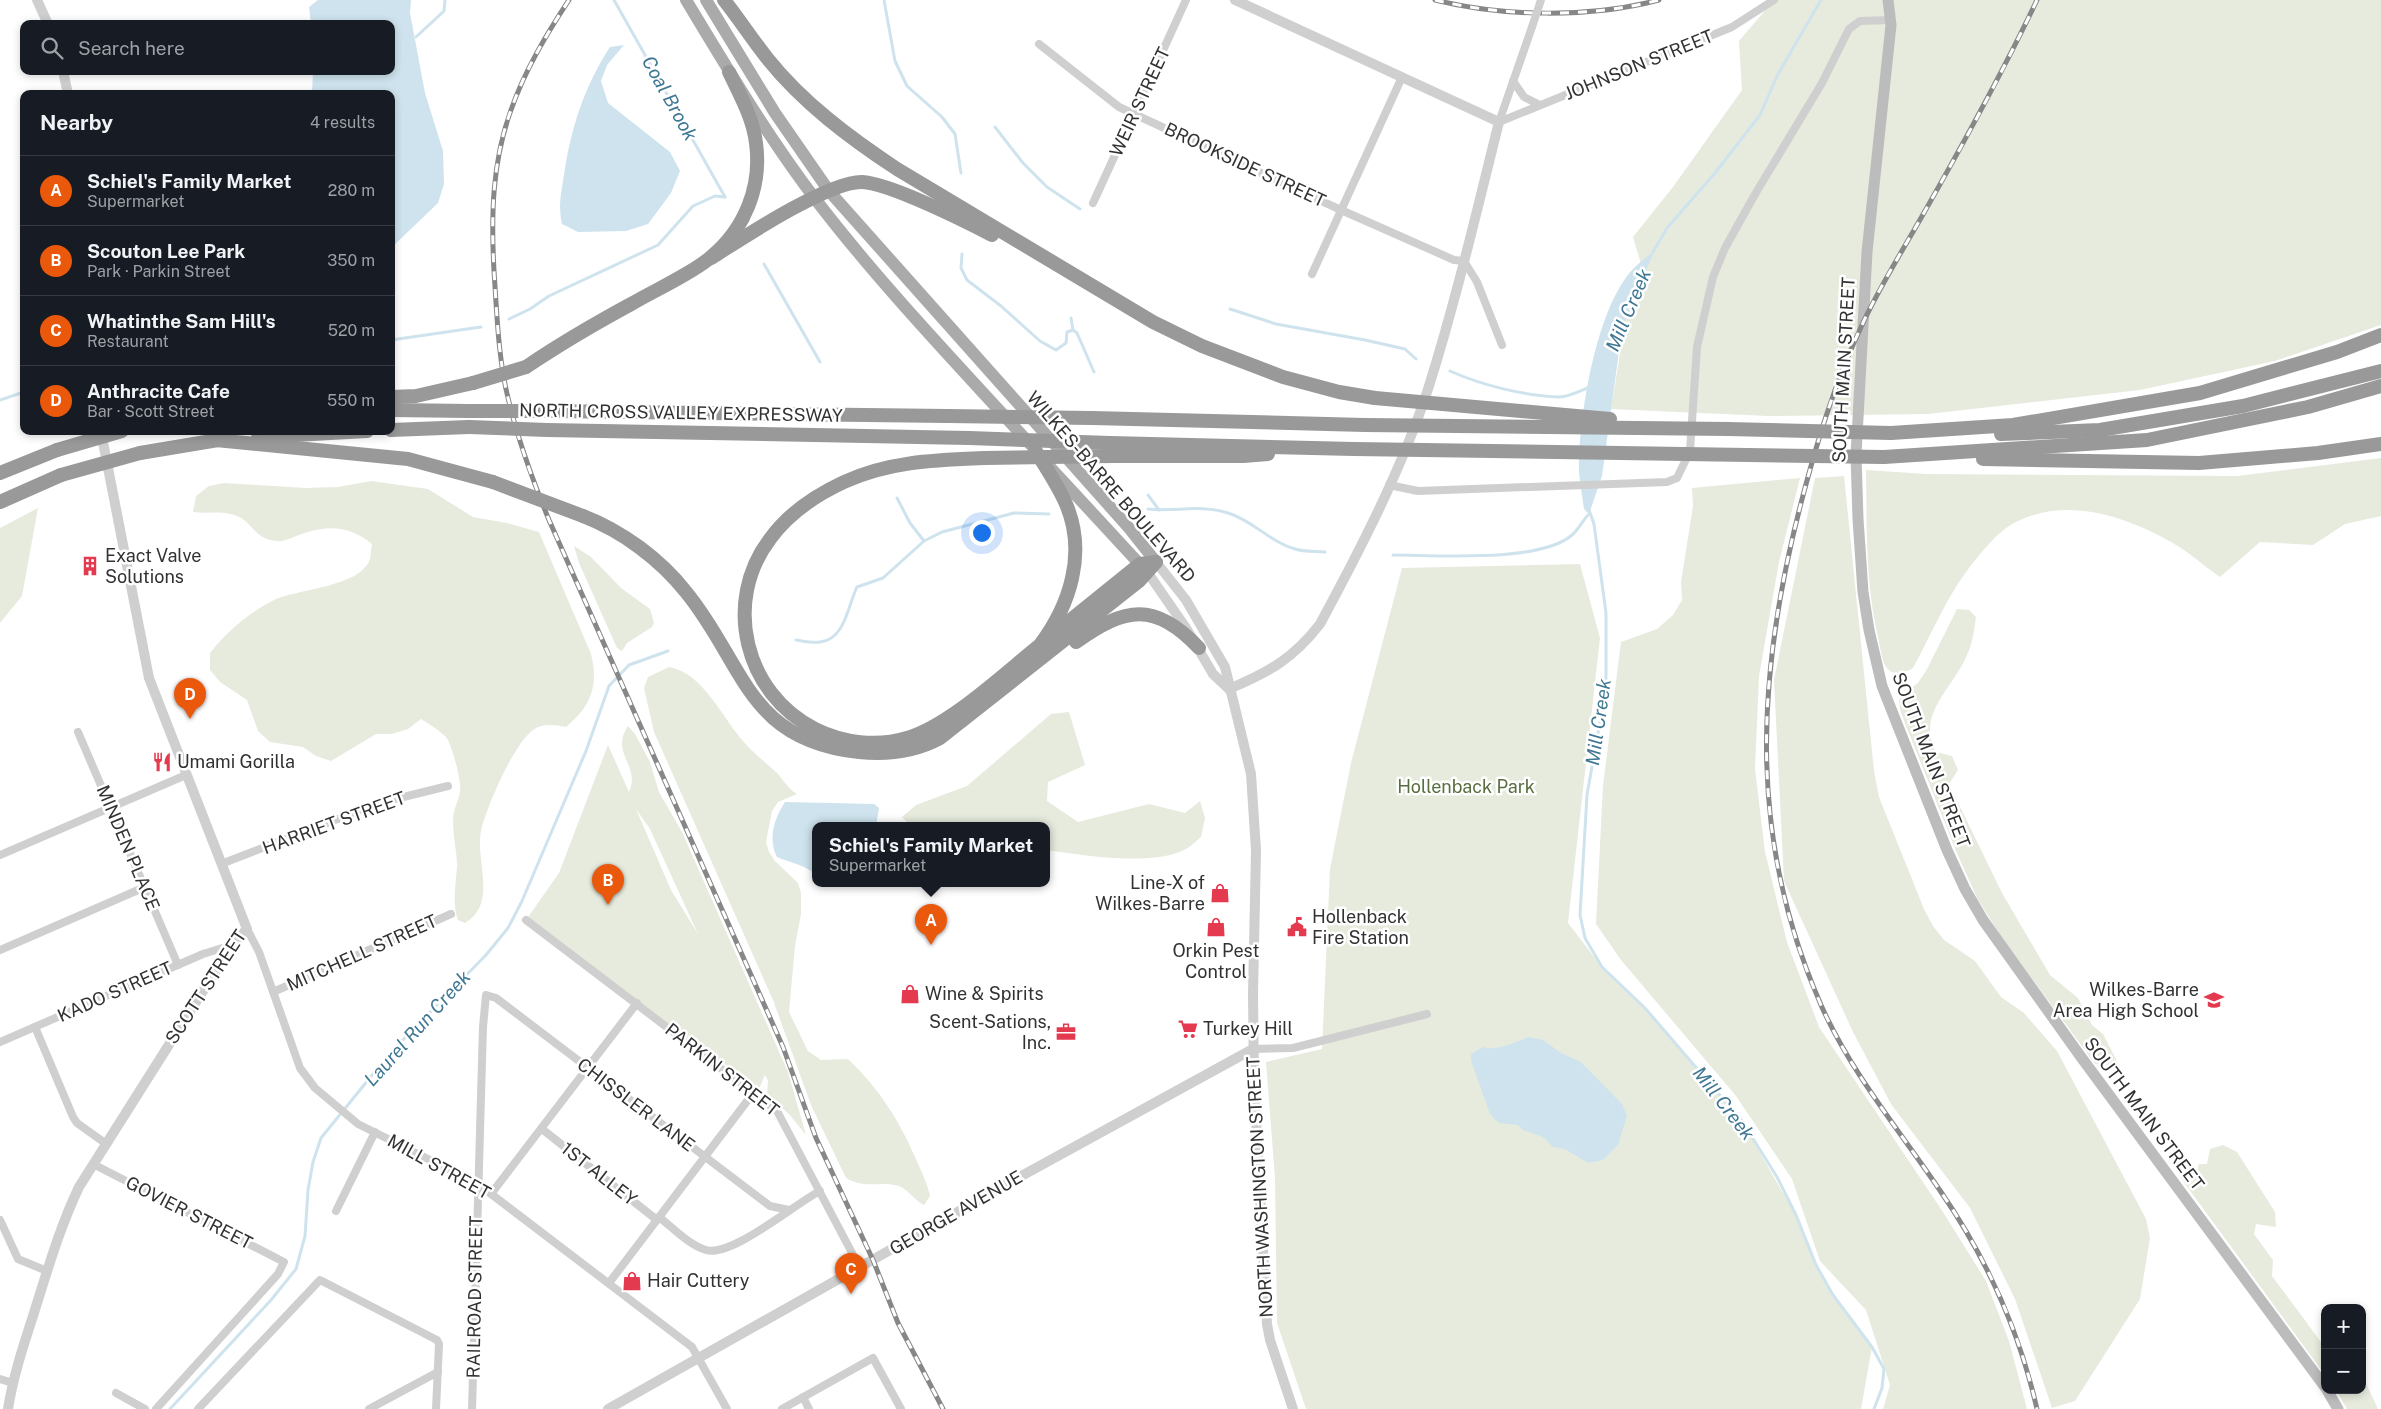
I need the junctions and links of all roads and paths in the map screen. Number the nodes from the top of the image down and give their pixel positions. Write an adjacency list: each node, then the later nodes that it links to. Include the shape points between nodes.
1 (38, 0): 10 (street)
2 (686, 0): 13 (main road, WILKES-BARRE BOULEVARD)
3 (706, 0): 21 (main road, WILKES-BARRE BOULEVARD, via 775,113)
4 (724, 0): 28 (highway, via 788,81 861,145)
5 (1186, 0): 19 (street, WEIR STREET)
6 (1235, 0): 15 (street)
7 (1541, 0): 16 (street, bridge)
8 (1774, 0): 18 (street, JOHNSON STREET, via 1732,27)
9 (1888, 0): 11 (main road, SOUTH MAIN STREET)
10 (46, 20)
11 (1891, 20): 47 (street, via 1860,21 1849,29 1822,83 1725,248 1713,277 1697,347 1690,451 1677,478 1667,482 1418,491); 94 (main road, SOUTH MAIN STREET, via 1868,244 1856,455 1863,592 1883,691 1947,850 1982,920)
12 (1039, 44): 19 (street, BROOKSIDE STREET, via 1120,107)
13 (729, 72): 22 (main road, WILKES-BARRE BOULEVARD); 25 (highway, via 754,128 757,170 750,205 739,226)
14 (64, 75): 17 (street)
15 (1402, 77): 20 (street); 24 (street)
16 (1514, 81): 18 (street, via 1524,97); 20 (street)
17 (67, 90)
18 (1540, 105): 20 (street, JOHNSON STREET)
19 (1135, 114): 23 (street, WEIR STREET); 24 (street, BROOKSIDE STREET)
20 (1499, 122): 26 (street)
21 (829, 191): 22 (highway); 28 (highway, via 862,182 876,184 977,227); 49 (main road, WILKES-BARRE BOULEVARD, via 1129,528)
22 (815, 199): 25 (highway); 43 (main road, WILKES-BARRE BOULEVARD, via 871,267)
23 (1093, 203)
24 (1341, 210): 26 (street, BROOKSIDE STREET, via 1454,260); 27 (street)
25 (710, 258): 33 (highway, bridge, via 526,367 416,396)
26 (1464, 261): 30 (street, via 1478,282); 47 (street, via 1428,387)
27 (1312, 274)
28 (1098, 288): 35 (highway, bridge, via 1153,322 1202,346 1246,364 1338,392 1471,408)
29 (2381, 335): 37 (highway, via 2338,352 2200,393 2013,424)
30 (1502, 345)
31 (2381, 371): 37 (highway, via 2243,406 2100,430 1996,434)
32 (2381, 386): 45 (highway, via 2308,406 2147,440)
33 (395, 397)
34 (395, 410): 35 (highway, NORTH CROSS VALLEY EXPRESSWAY, bridge)
35 (1728, 429): 37 (highway, bridge)
36 (395, 430): 44 (highway, NORTH CROSS VALLEY EXPRESSWAY, bridge, via 469,427 969,438)
37 (1891, 433)
38 (102, 435): 55 (street, SCOTT STREET, via 149,678)
39 (108, 435): 46 (highway, bridge, via 57,450)
40 (300, 435): 41 (highway)
41 (216, 440): 48 (highway, bridge, via 140,453 62,475); 53 (highway, bridge, via 408,459 493,482 583,516 627,538 667,572 694,602 759,704 800,737 844,750 872,753 905,751 940,738)
42 (2381, 444): 45 (highway, via 2199,463)
43 (1035, 450): 49 (main road, WILKES-BARRE BOULEVARD); 50 (highway, via 1067,505 1075,551 1067,600 1052,630)
44 (1112, 450): 45 (highway, bridge, via 1332,448); 50 (highway, bridge, via 920,461 882,469 837,485 791,516 769,540 750,577 744,609 750,655 762,681 787,712 834,737 874,742 908,738 937,724)
45 (1888, 457)
46 (0, 473)
47 (1389, 486): 52 (street, via 1320,624 1306,643 1265,674)
48 (0, 502)
49 (1148, 567): 50 (highway); 51 (street, WILKES-BARRE BOULEVARD); 52 (street, WILKES-BARRE BOULEVARD, via 1186,600 1225,668); 53 (highway)
50 (1040, 645)
51 (1199, 648): 52 (street, WILKES-BARRE BOULEVARD, via 1213,674); 53 (highway, via 1175,624 1158,617 1125,615 1077,641 1016,690)
52 (1229, 689): 73 (street, NORTH WASHINGTON STREET, via 1246,744 1255,812)
53 (991, 700)
54 (78, 732): 57 (street, MINDEN PLACE)
55 (186, 775): 57 (street); 59 (street, SCOTT STREET)
56 (448, 786): 59 (street, HARRIET STREET, via 378,803)
57 (110, 808): 58 (street); 60 (street, MINDEN PLACE)
58 (0, 855)
59 (221, 864): 63 (street, SCOTT STREET)
60 (144, 887): 65 (street); 66 (street, MINDEN PLACE)
61 (451, 914): 67 (street, MITCHELL STREET)
62 (526, 920): 69 (street, PARKIN STREET)
63 (247, 929): 64 (street, SCOTT STREET); 67 (street, MILL STREET)
64 (232, 945): 66 (street, KADO STREET); 78 (street, SCOTT STREET)
65 (0, 950)
66 (178, 964): 71 (street, KADO STREET)
67 (273, 992): 77 (street, MILL STREET, via 306,1079 349,1118)
68 (486, 995): 74 (street, CHISSLER LANE, via 496,998); 81 (street, RAILROAD STREET)
69 (637, 1003): 74 (street); 75 (street, PARKIN STREET)
70 (1427, 1014): 73 (street, via 1293,1048)
71 (34, 1027): 72 (street, KADO STREET); 78 (street, via 73,1117)
72 (0, 1042)
73 (1253, 1049): 88 (street, GEORGE AVENUE); 111 (street, NORTH WASHINGTON STREET, via 1267,1324)
74 (588, 1068): 76 (street); 79 (street, CHISSLER LANE)
75 (754, 1092): 79 (street); 82 (street, PARKIN STREET, via 783,1118)
76 (542, 1129): 83 (street); 86 (street, 1ST ALLEY)
77 (376, 1132): 81 (street, MILL STREET); 85 (street)
78 (105, 1143): 80 (street, SCOTT STREET)
79 (705, 1157): 84 (street, CHISSLER LANE, via 770,1206); 86 (street)
80 (93, 1164): 89 (street, SCOTT STREET, via 64,1218); 101 (street, GOVIER STREET, via 284,1262 278,1274)
81 (478, 1184): 83 (street, MILL STREET); 105 (street, RAILROAD STREET)
82 (820, 1191): 84 (street, 1ST ALLEY); 88 (street, PARKIN STREET)
83 (491, 1194): 90 (street, MILL STREET)
84 (789, 1210): 86 (street, 1ST ALLEY, via 743,1240 712,1251 698,1246)
85 (336, 1212)
86 (658, 1219): 90 (street)
87 (0, 1220): 89 (street, via 18,1260)
88 (860, 1268): 91 (street, GEORGE AVENUE)
89 (47, 1271): 95 (street, SCOTT STREET)
90 (609, 1283): 91 (street, MILL STREET, via 692,1347)
91 (699, 1359): 106 (street, GEORGE AVENUE); 107 (street, MILL STREET)
92 (438, 1372): 102 (street, via 439,1344 436,1340 320,1280); 103 (street); 104 (street)
93 (0, 1379): 95 (street)
94 (2321, 1382)
95 (13, 1383): 99 (street, SCOTT STREET)
96 (116, 1392): 100 (street)
97 (2329, 1394): 112 (main road, SOUTH MAIN STREET)
98 (803, 1397): 108 (street); 109 (street); 110 (street, via 874,1358)
99 (8, 1409)
100 (145, 1409)
101 (156, 1409)
102 (198, 1409)
103 (369, 1409)
104 (436, 1409)
105 (472, 1409)
106 (608, 1409)
107 (728, 1409)
108 (782, 1409)
109 (809, 1409)
110 (901, 1409)
111 (1293, 1409)
112 (2338, 1409)

